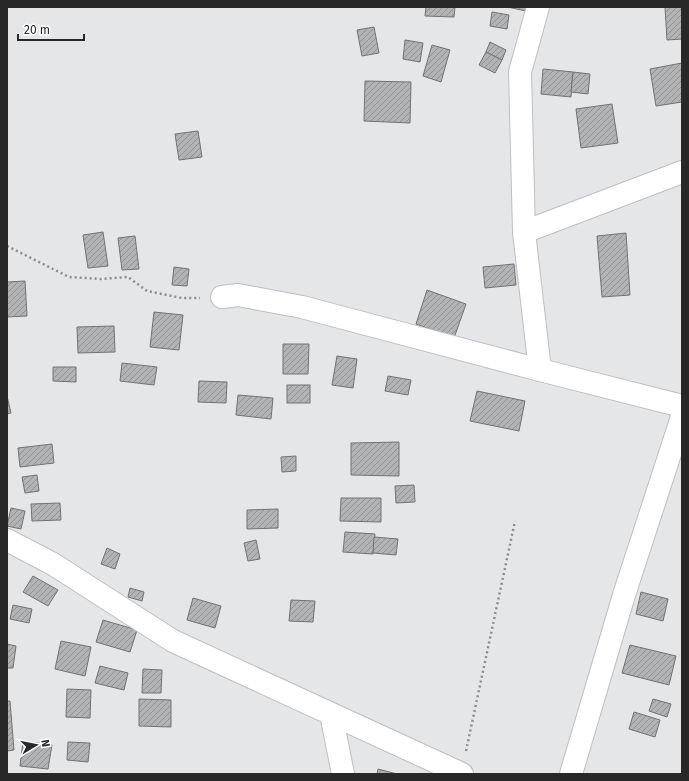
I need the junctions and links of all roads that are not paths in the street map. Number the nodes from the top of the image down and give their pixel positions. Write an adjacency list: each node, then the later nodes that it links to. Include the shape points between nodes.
1 (538, 7): 3 (street, via 520,72)
2 (682, 172): 3 (street)
3 (524, 232): 5 (street)
4 (222, 297): 5 (street, via 238,295 302,307)
5 (540, 370): 6 (street)
6 (682, 406)
7 (682, 417): 12 (street, via 624,595)
8 (7, 540): 9 (street, via 53,564 173,641)
9 (330, 714): 10 (street); 11 (street)
10 (343, 774)
11 (462, 774)
12 (571, 774)

